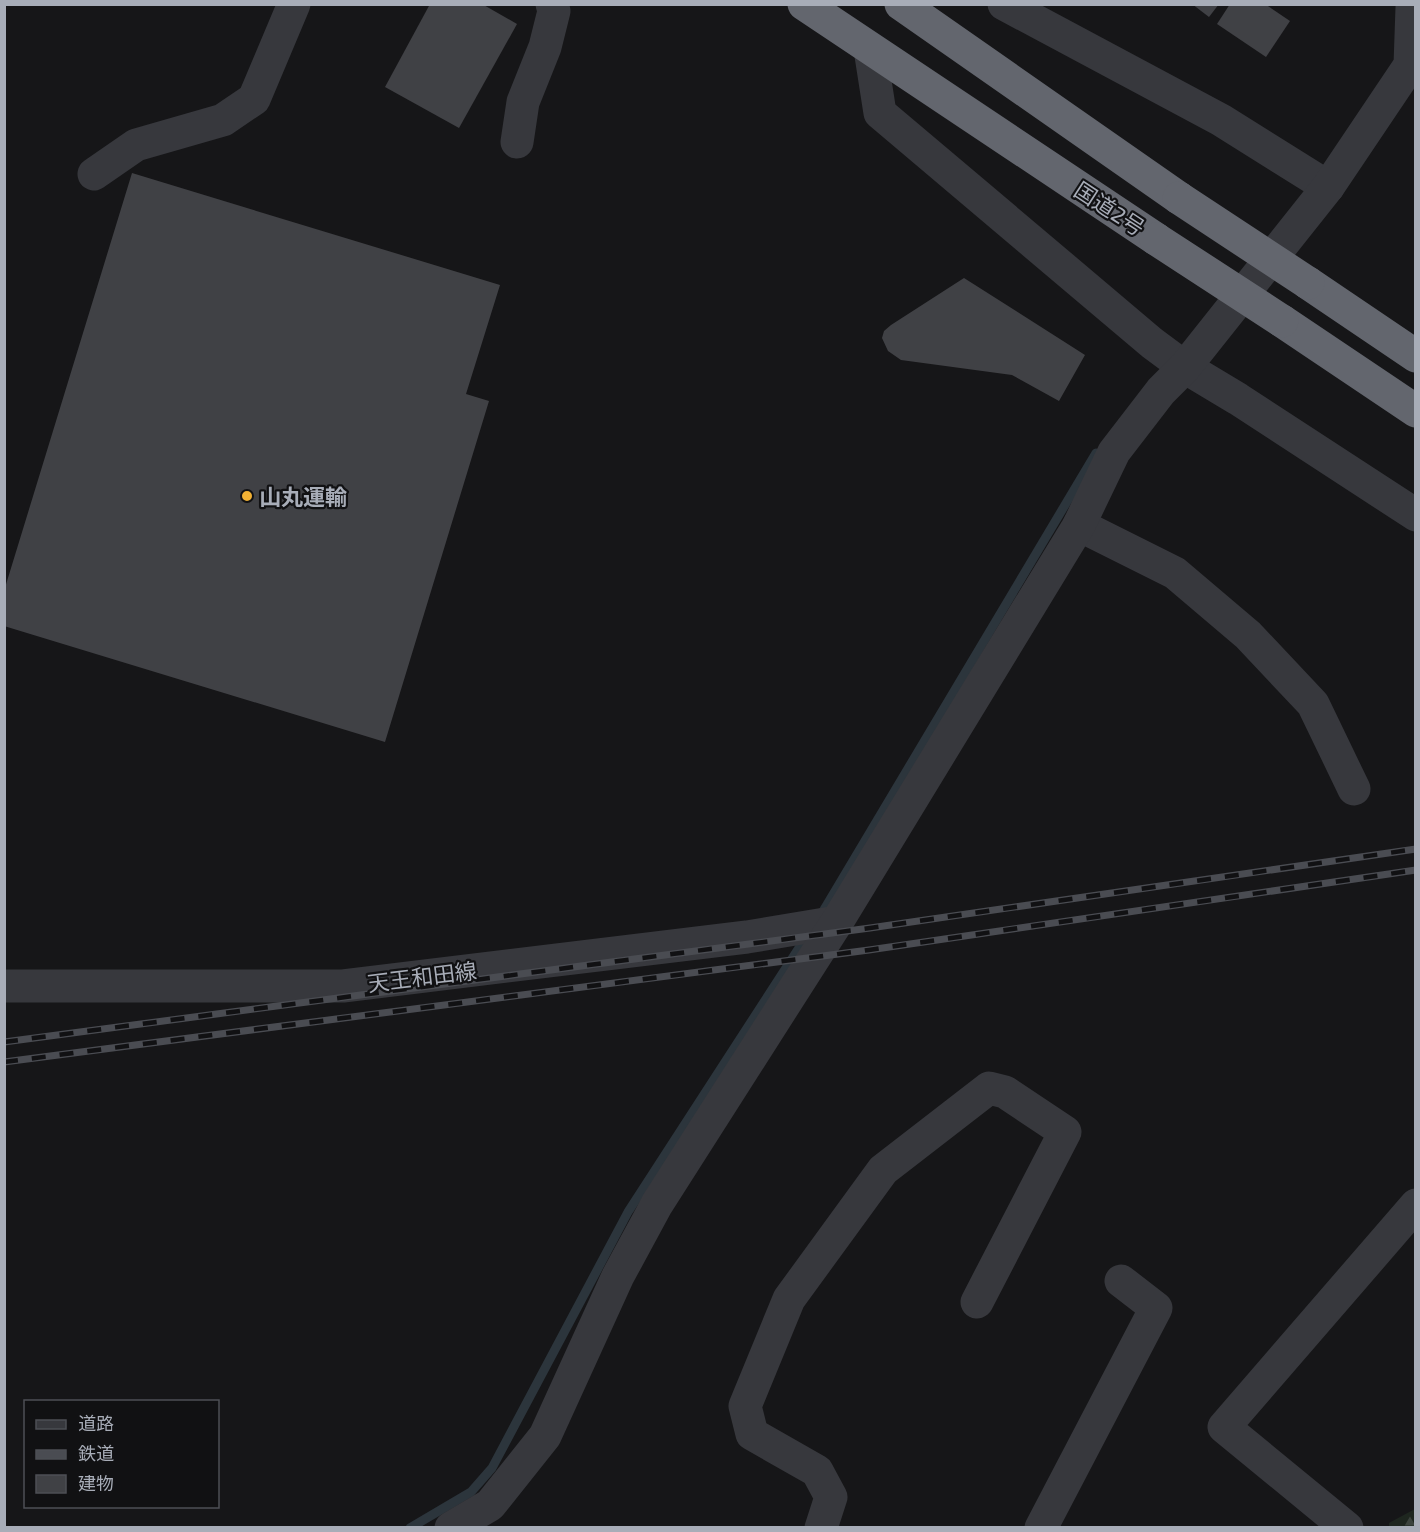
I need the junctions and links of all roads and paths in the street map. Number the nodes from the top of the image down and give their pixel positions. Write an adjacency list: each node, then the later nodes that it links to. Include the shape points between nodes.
1 (294, 4): 9 (street, via 254,99 223,120 136,145)
2 (552, 4): 8 (street, via 554,11 545,47 523,102)
3 (804, 4): 7 (highway, 国道2号)
4 (901, 4): 11 (highway, 国道2号, bridge, via 1179,198)
5 (1004, 4): 10 (street, via 1221,120)
6 (1413, 6): 10 (street, via 1410,65)
7 (870, 49): 12 (street, via 880,113); 13 (highway, 国道2号, bridge)
8 (517, 142)
9 (94, 174)
10 (1327, 186): 12 (street)
11 (1416, 356)
12 (1184, 366): 14 (street); 15 (street, via 1114,452)
13 (1416, 411)
14 (1416, 515)
15 (1079, 525): 16 (street, via 1175,573 1248,635 1314,704); 17 (street)
16 (1354, 789)
17 (836, 922): 18 (street, 天王和田線, via 747,937 343,986); 22 (street, via 657,1204 618,1276 545,1436)
18 (4, 986)
19 (1416, 1205): 26 (street, via 1224,1427)
20 (1121, 1281): 25 (street, via 1156,1308)
21 (977, 1302): 24 (street, via 1065,1132 1005,1092 989,1088 883,1170 789,1299 745,1406 752,1434 817,1471 831,1497)
22 (495, 1516): 23 (street)
23 (451, 1527)
24 (821, 1527)
25 (1041, 1527)
26 (1347, 1527)

